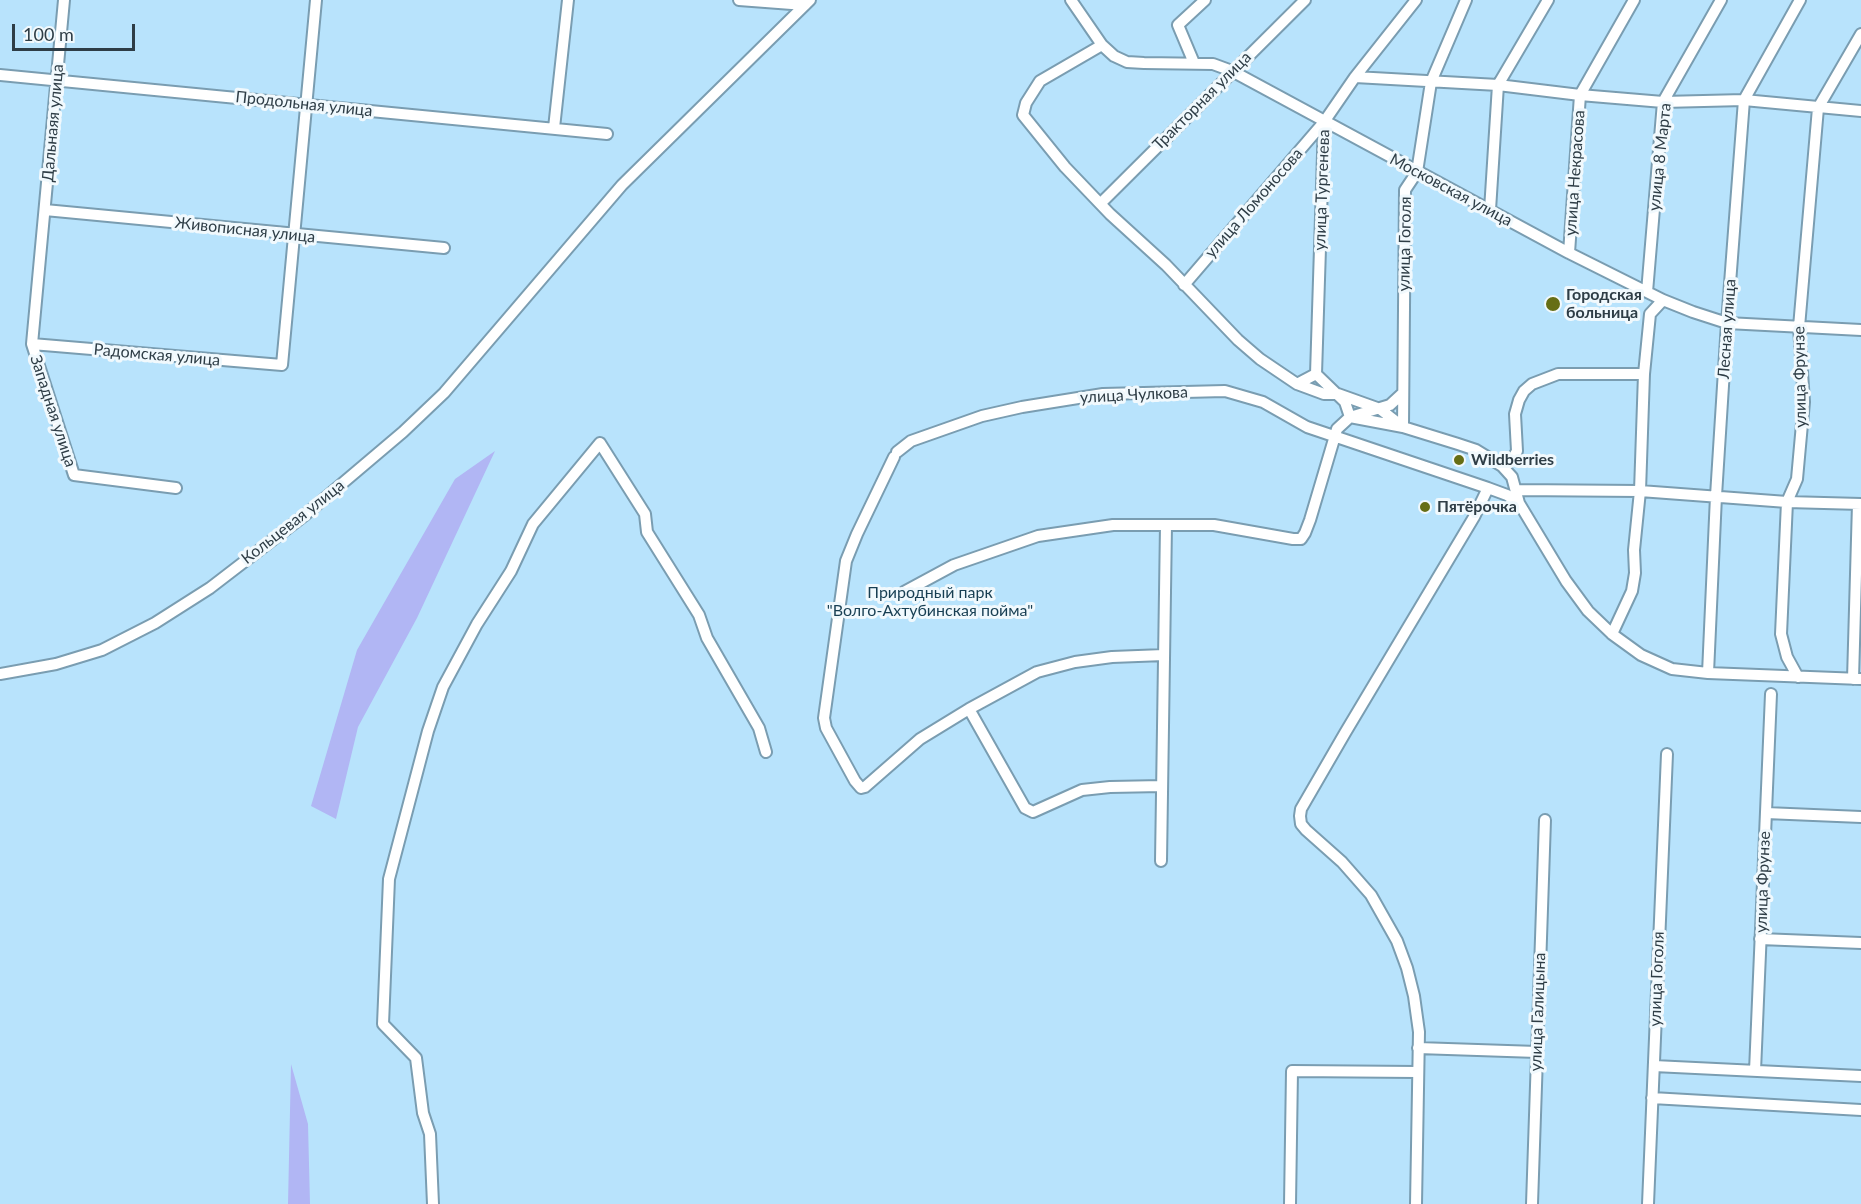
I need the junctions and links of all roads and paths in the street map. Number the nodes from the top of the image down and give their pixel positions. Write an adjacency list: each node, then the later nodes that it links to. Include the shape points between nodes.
1 (64, 0): 21 (street, Дальнаяя улица)
2 (316, 0): 27 (street)
3 (568, 0): 31 (street)
4 (739, 0): 14 (street)
5 (1071, 0): 16 (street, Московская улица)
6 (1205, 0): 17 (street, via 1179,25)
7 (1305, 0): 18 (street, Тракторная улица)
8 (1416, 0): 20 (street, улица Тургенева)
9 (1466, 0): 22 (street, улица Гоголя)
10 (1548, 0): 23 (street)
11 (1634, 0): 24 (street, улица Некрасова)
12 (1721, 0): 26 (street, улица 8 Марта)
13 (1800, 0): 25 (street, Лесная улица)
14 (808, 2): 69 (street, Кольцевая улица, via 622,185 444,393 305,514 210,588 155,623 102,650 56,664)
15 (1861, 34): 28 (street)
16 (1102, 45): 17 (street, Московская улица, via 1127,62); 34 (street, via 1040,81 1023,116)
17 (1194, 63): 18 (street, Московская улица)
18 (1232, 71): 30 (street, Московская улица); 34 (street, Тракторная улица)
19 (0, 75): 21 (street, Продольная улица)
20 (1355, 77): 22 (street); 30 (street, улица Тургенева)
21 (57, 80): 27 (street, Продольная улица); 35 (street, Дальнаяя улица)
22 (1431, 82): 23 (street); 33 (street, улица Гоголя)
23 (1498, 85): 24 (street); 36 (street)
24 (1580, 95): 26 (street); 39 (street, улица Некрасова)
25 (1744, 99): 26 (street); 28 (street); 43 (street, Лесная улица)
26 (1663, 102): 41 (street, улица 8 Марта)
27 (306, 104): 31 (street, Продольная улица); 37 (street)
28 (1818, 108): 29 (street); 44 (street, улица Фрунзе)
29 (1861, 111)
30 (1324, 122): 33 (street, Московская улица); 40 (street, улица Ломоносова); 47 (street, улица Тургенева)
31 (554, 128): 32 (street, Продольная улица)
32 (608, 134)
33 (1418, 172): 36 (street, Московская улица); 50 (street, улица Гоголя, via 1405,190)
34 (1101, 203): 40 (street)
35 (45, 210): 37 (street, Живописная улица); 46 (street, Западная улица)
36 (1490, 210): 39 (street, Московская улица)
37 (294, 235): 38 (street, Живописная улица); 46 (street, Радомская улица, via 282,365)
38 (444, 248)
39 (1569, 253): 41 (street, Московская улица)
40 (1184, 285): 49 (street, via 1238,340)
41 (1647, 292): 42 (street, Московская улица)
42 (1663, 300): 43 (street, Московская улица); 48 (street, via 1650,314)
43 (1727, 323): 44 (street, Московская улица); 61 (street, Лесная улица)
44 (1799, 327): 45 (street, Московская улица); 62 (street, улица Фрунзе, via 1804,402 1797,479)
45 (1861, 330)
46 (32, 344): 57 (street, Западная улица, via 74,475)
47 (1316, 374): 49 (street); 51 (street)
48 (1644, 375): 56 (street, via 1558,374 1532,384 1517,407 1516,451); 60 (street)
49 (1297, 384): 51 (street, via 1324,394)
50 (1403, 393): 52 (street); 54 (street, улица Гоголя)
51 (1338, 394): 52 (street); 53 (street)
52 (1380, 409): 53 (street); 54 (street)
53 (1350, 417): 54 (street); 55 (street, via 1337,429)
54 (1403, 428): 56 (street, via 1476,450)
55 (1336, 438): 58 (street, улица Чулкова); 65 (street, via 1301,539 1214,525); 74 (street, улица Чулкова, via 1263,402 1225,391 1103,394 982,416 911,441 895,455 846,561 824,718 826,728 861,788 928,735)
56 (1502, 466): 59 (street, via 1512,477)
57 (176, 488)
58 (1488, 488): 63 (street, улица Чулкова); 84 (street, via 1300,816 1301,824 1365,888 1397,941 1414,996)
59 (1516, 490): 60 (street); 63 (street)
60 (1640, 491): 61 (street); 67 (street, via 1632,591)
61 (1716, 496): 62 (street); 70 (street, Лесная улица)
62 (1787, 502): 64 (street); 71 (street, улица Фрунзе, via 1782,634 1787,657)
63 (1519, 503): 67 (street, via 1566,581 1588,611)
64 (1859, 504): 72 (street)
65 (1166, 525): 66 (street, via 1113,525 1038,536 954,565); 68 (street)
66 (904, 592)
67 (1612, 634): 70 (street, via 1641,655 1672,669)
68 (1164, 655): 74 (street, via 1112,657 1046,669); 77 (street)
69 (0, 674)
70 (1708, 674): 71 (street)
71 (1798, 677): 72 (street)
72 (1857, 679)
73 (1771, 694): 78 (street, улица Фрунзе)
74 (969, 709): 77 (street, via 1024,808 1033,812 1082,790)
75 (766, 752): 92 (street, via 759,728 707,638 699,615 647,532 645,514 600,443 533,524 511,571 443,687 390,879 384,1024 416,1058 423,1113 430,1134)
76 (1667, 754): 86 (street, улица Гоголя)
77 (1162, 786): 81 (street)
78 (1766, 813): 79 (street); 82 (street, улица Фрунзе)
79 (1861, 817)
80 (1545, 820): 85 (street, улица Галицына)
81 (1161, 861)
82 (1760, 939): 83 (street); 87 (street, улица Фрунзе)
83 (1861, 943)
84 (1418, 1048): 85 (street); 88 (street)
85 (1537, 1052): 95 (street, улица Галицына)
86 (1654, 1066): 87 (street); 90 (street, улица Гоголя)
87 (1755, 1071): 89 (street)
88 (1417, 1072): 93 (street, via 1292,1071); 94 (street)
89 (1861, 1076)
90 (1653, 1098): 91 (street); 96 (street, улица Гоголя)
91 (1861, 1110)
92 (433, 1204)
93 (1290, 1204)
94 (1416, 1204)
95 (1532, 1204)
96 (1648, 1204)

